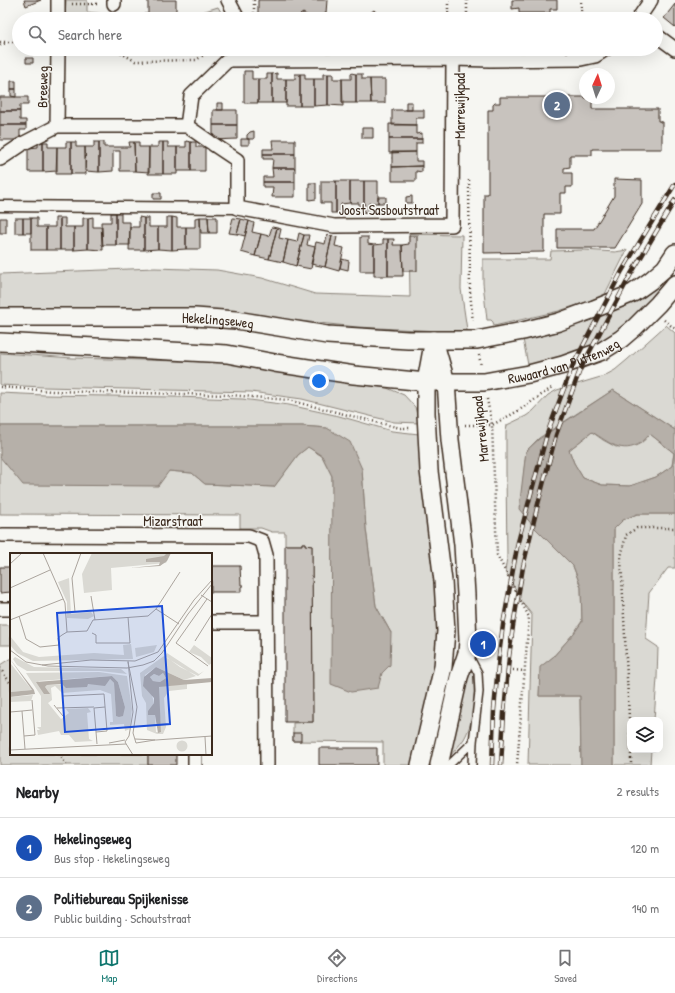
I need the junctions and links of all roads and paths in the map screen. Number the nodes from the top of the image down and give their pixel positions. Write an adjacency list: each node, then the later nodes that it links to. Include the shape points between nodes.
1 (228, 0): 9 (street)
2 (254, 0): 10 (path)
3 (448, 0): 11 (path)
4 (467, 0): 12 (path)
5 (581, 0): 13 (path)
6 (651, 0): 14 (street)
7 (58, 2): 8 (path)
8 (114, 2)
9 (234, 12)
10 (254, 12)
11 (448, 12)
12 (467, 12)
13 (581, 12)
14 (643, 12)
15 (663, 40): 18 (street)
16 (12, 42): 17 (path)
17 (0, 43)
18 (675, 49)
19 (58, 56): 26 (street, Breeweg)
20 (126, 56): 21 (path, via 134,61 196,60)
21 (202, 56)
22 (241, 56): 27 (street, via 228,60 191,96)
23 (296, 56): 25 (street)
24 (595, 56): 25 (street, via 581,59)
25 (453, 59): 31 (street, Joost Sasboutstraat, via 452,226 334,226)
26 (57, 126): 27 (street); 28 (street)
27 (187, 126): 31 (street, via 237,160)
28 (0, 159)
29 (469, 174): 38 (path, Marrewijkpad, via 470,291)
30 (0, 206): 31 (street)
31 (237, 208)
32 (675, 253): 38 (street, via 665,268 633,293 559,322 523,332)
33 (675, 284): 42 (street, Ruwaard van Puttenweg, via 621,340 602,351 530,374)
34 (0, 317): 37 (street, Hekelingseweg, via 236,320 328,335)
35 (661, 317): 36 (path)
36 (675, 329)
37 (434, 340): 38 (street); 40 (street); 41 (street)
38 (477, 340): 42 (path, Marrewijkpad)
39 (0, 342): 40 (street, via 227,354 354,375)
40 (426, 382): 41 (street, Ruwaard van Puttenweg); 44 (street)
41 (446, 382): 42 (street, Ruwaard van Puttenweg); 49 (street, via 450,440 463,545)
42 (484, 382): 52 (path, Marrewijkpad, via 492,425 496,555 529,617)
43 (0, 387): 44 (path, via 230,395 288,400 400,428)
44 (426, 427): 60 (street, via 446,631 443,667)
45 (675, 528): 54 (path, via 637,528 626,535 621,557)
46 (2, 535): 48 (street, Mizarstraat, via 249,536 262,541 266,555)
47 (212, 622): 48 (street)
48 (266, 622): 59 (street, Mizarstraat)
49 (467, 653): 55 (lane, via 478,673 479,692); 61 (street)
50 (0, 668): 53 (path)
51 (512, 670): 52 (path)
52 (525, 671): 64 (path, Marrewijkpad)
53 (10, 683)
54 (629, 717)
55 (473, 742): 62 (lane); 63 (lane)
56 (631, 753): 65 (path)
57 (60, 755): 58 (path)
58 (67, 765)
59 (267, 765)
60 (420, 765)
61 (439, 765)
62 (449, 765)
63 (472, 765)
64 (517, 765)
65 (631, 765)

